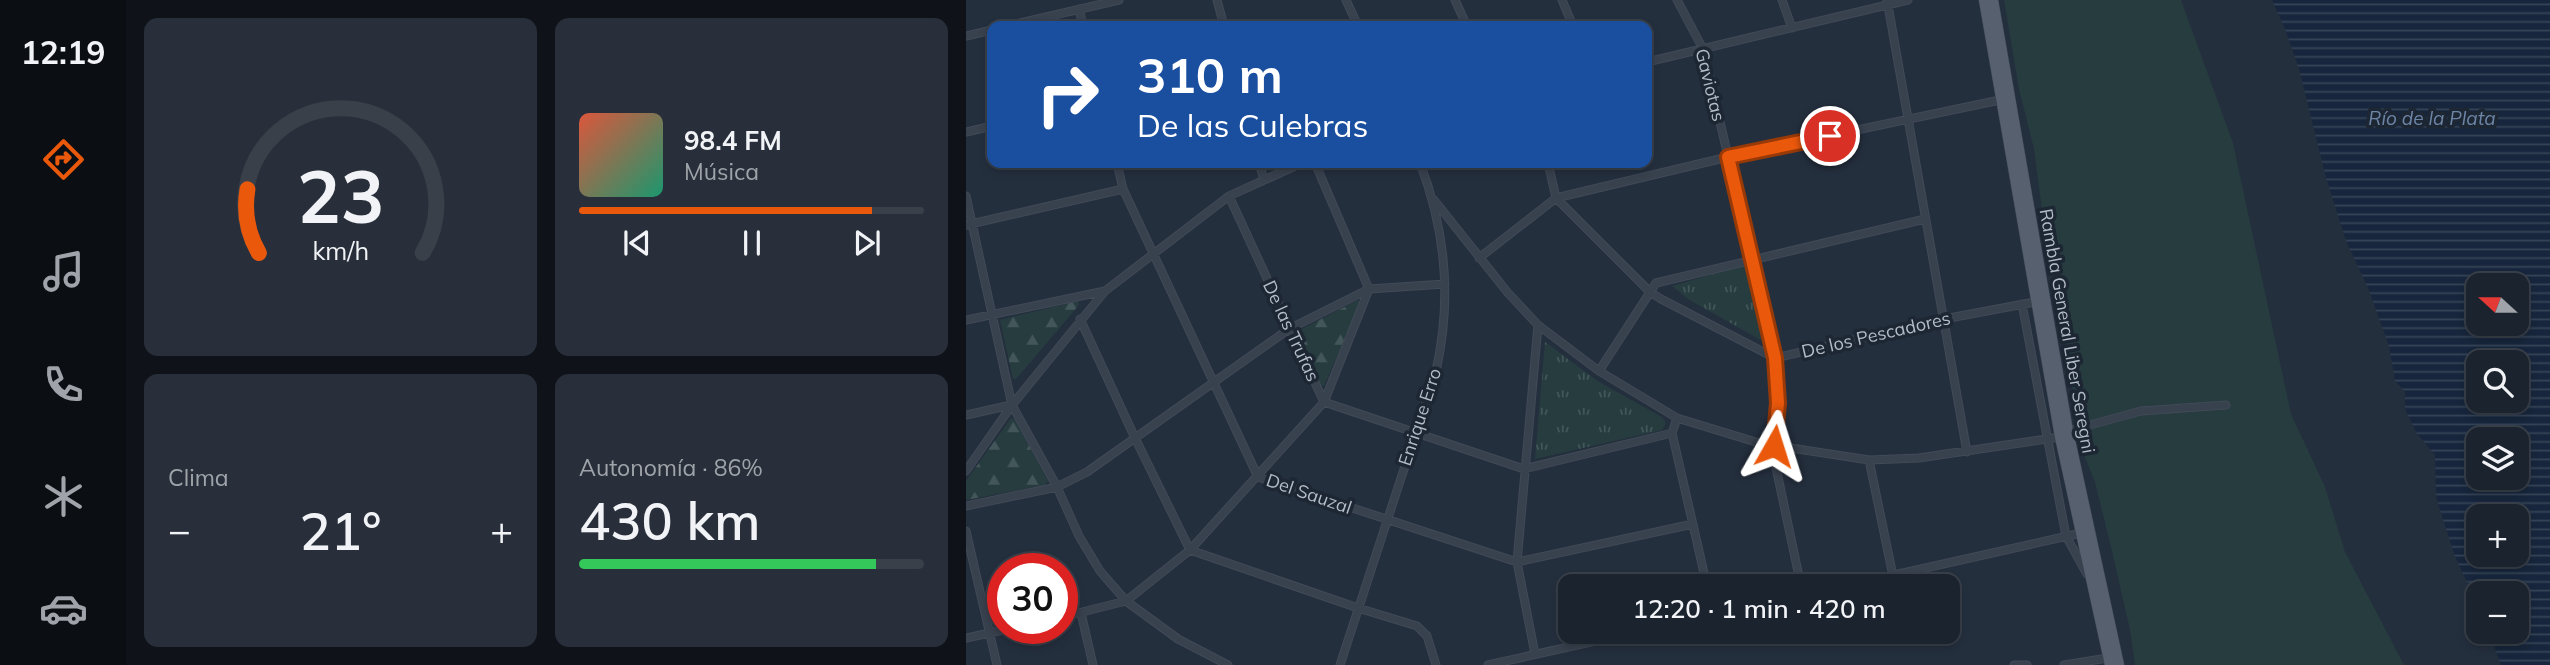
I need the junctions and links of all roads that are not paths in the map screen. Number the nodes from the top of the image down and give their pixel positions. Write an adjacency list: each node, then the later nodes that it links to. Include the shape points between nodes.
1 (1119, 0): 12 (street)
2 (1217, 0): 15 (street)
3 (1346, 0): 16 (street)
4 (1455, 0): 17 (street)
5 (1562, 0): 18 (street)
6 (1676, 0): 22 (street, Gaviotas)
7 (1782, 0): 19 (street)
8 (1908, 0): 11 (street)
9 (1984, 0): 24 (main road, Rambla General Liber Seregni)
10 (1993, 0): 68 (main road, Rambla General Liber Seregni)
11 (1887, 2): 19 (street); 25 (street)
12 (1079, 9): 13 (street); 14 (street)
13 (1028, 21)
14 (1082, 21)
15 (1223, 21)
16 (1356, 21)
17 (1465, 21)
18 (1571, 21)
19 (1792, 28): 22 (street)
20 (987, 31): 21 (street)
21 (966, 36)
22 (1703, 49): 23 (street); 28 (street, Gaviotas)
23 (1652, 61)
24 (2000, 100): 25 (street); 50 (main road, Rambla General Liber Seregni)
25 (1907, 120): 28 (street); 41 (street)
26 (987, 127): 27 (street)
27 (966, 132)
28 (1728, 157): 39 (street); 45 (street, Gaviotas)
29 (1117, 168): 36 (street, Del Sauzal)
30 (1260, 168): 35 (street)
31 (1291, 168): 35 (street)
32 (1317, 168): 47 (street)
33 (1422, 168): 40 (street, Enrique Erro)
34 (1549, 168): 39 (street)
35 (1264, 180): 38 (street)
36 (1123, 189): 42 (street); 43 (street, Del Sauzal)
37 (966, 196): 42 (street)
38 (1228, 197): 43 (street); 57 (street, De las Trufas)
39 (1556, 198): 44 (street); 49 (street)
40 (1434, 200): 44 (street); 46 (street, Enrique Erro)
41 (1925, 219): 45 (street); 54 (street)
42 (969, 224): 52 (street)
43 (1154, 252): 48 (street); 60 (street, Del Sauzal)
44 (1479, 258): 56 (street)
45 (1752, 259): 49 (street, via 1656,283); 58 (street, Gaviotas)
46 (1445, 284): 47 (street); 66 (street, Enrique Erro, via 1443,342)
47 (1369, 289): 57 (street); 61 (street)
48 (1105, 291): 52 (street); 53 (street)
49 (1650, 292): 58 (street); 59 (street)
50 (2035, 302): 51 (street, De los Pescadores); 68 (main road, Rambla General Liber Seregni)
51 (2022, 304): 54 (street, De los Pescadores); 70 (street)
52 (992, 314): 55 (street); 62 (street)
53 (1080, 319): 62 (street); 69 (street)
54 (1944, 319): 58 (street, De los Pescadores); 72 (street)
55 (966, 320)
56 (1538, 325): 59 (street); 74 (street)
57 (1289, 329): 60 (street); 61 (street, De las Trufas)
58 (1775, 358): 71 (street, Gaviotas, via 1778,403)
59 (1599, 371): 65 (street)
60 (1213, 383): 69 (street); 76 (street, Del Sauzal)
61 (1324, 402): 66 (street, De las Trufas); 76 (street)
62 (1012, 405): 64 (street); 75 (street); 77 (street)
63 (2227, 405): 68 (street, via 2141,411)
64 (966, 415)
65 (1677, 418): 67 (street); 71 (street)
66 (1415, 433): 74 (street, De las Trufas); 79 (street, Enrique Erro)
67 (1672, 433): 74 (street); 80 (street)
68 (2064, 434): 70 (street); 82 (main road, Rambla General Liber Seregni); 111 (main road, Rambla General Liber Seregni)
69 (1135, 438): 77 (street); 84 (street)
70 (2047, 439): 72 (street); 83 (street)
71 (1774, 446): 73 (street); 87 (street, Gaviotas)
72 (1967, 452): 73 (street)
73 (1869, 460): 88 (street)
74 (1524, 469): 85 (street)
75 (966, 471)
76 (1258, 477): 79 (street, Del Sauzal); 84 (street)
77 (1057, 487): 78 (street); 91 (street, via 1100,571)
78 (966, 506)
79 (1386, 520): 85 (street, Del Sauzal); 92 (street, Enrique Erro)
80 (1693, 524): 85 (street, Del Sauzal); 86 (street)
81 (966, 531): 95 (street)
82 (2081, 533): 83 (street); 90 (main road, Rambla General Liber Seregni)
83 (2066, 536): 89 (street); 90 (street)
84 (1190, 550): 91 (street); 92 (street)
85 (1517, 562): 100 (street)
86 (1704, 574)
87 (1798, 574)
88 (1893, 574)
89 (1902, 574)
90 (2091, 579): 101 (main road, Rambla General Liber Seregni)
91 (1126, 601): 93 (street); 104 (street, via 1178,639)
92 (1358, 608): 105 (street, Enrique Erro); 106 (street, via 1417,626 1427,636)
93 (1081, 613): 94 (street); 103 (street)
94 (1078, 614)
95 (987, 620)
96 (987, 634): 97 (street)
97 (966, 638)
98 (992, 644): 102 (street)
99 (1581, 644): 100 (street)
100 (1535, 654): 107 (street)
101 (2109, 662): 110 (street)
102 (997, 665)
103 (1093, 665)
104 (1228, 665)
105 (1340, 665)
106 (1436, 665)
107 (1488, 665)
108 (2014, 665): 109 (street)
109 (2027, 665)
110 (2064, 665)
111 (2119, 665)

